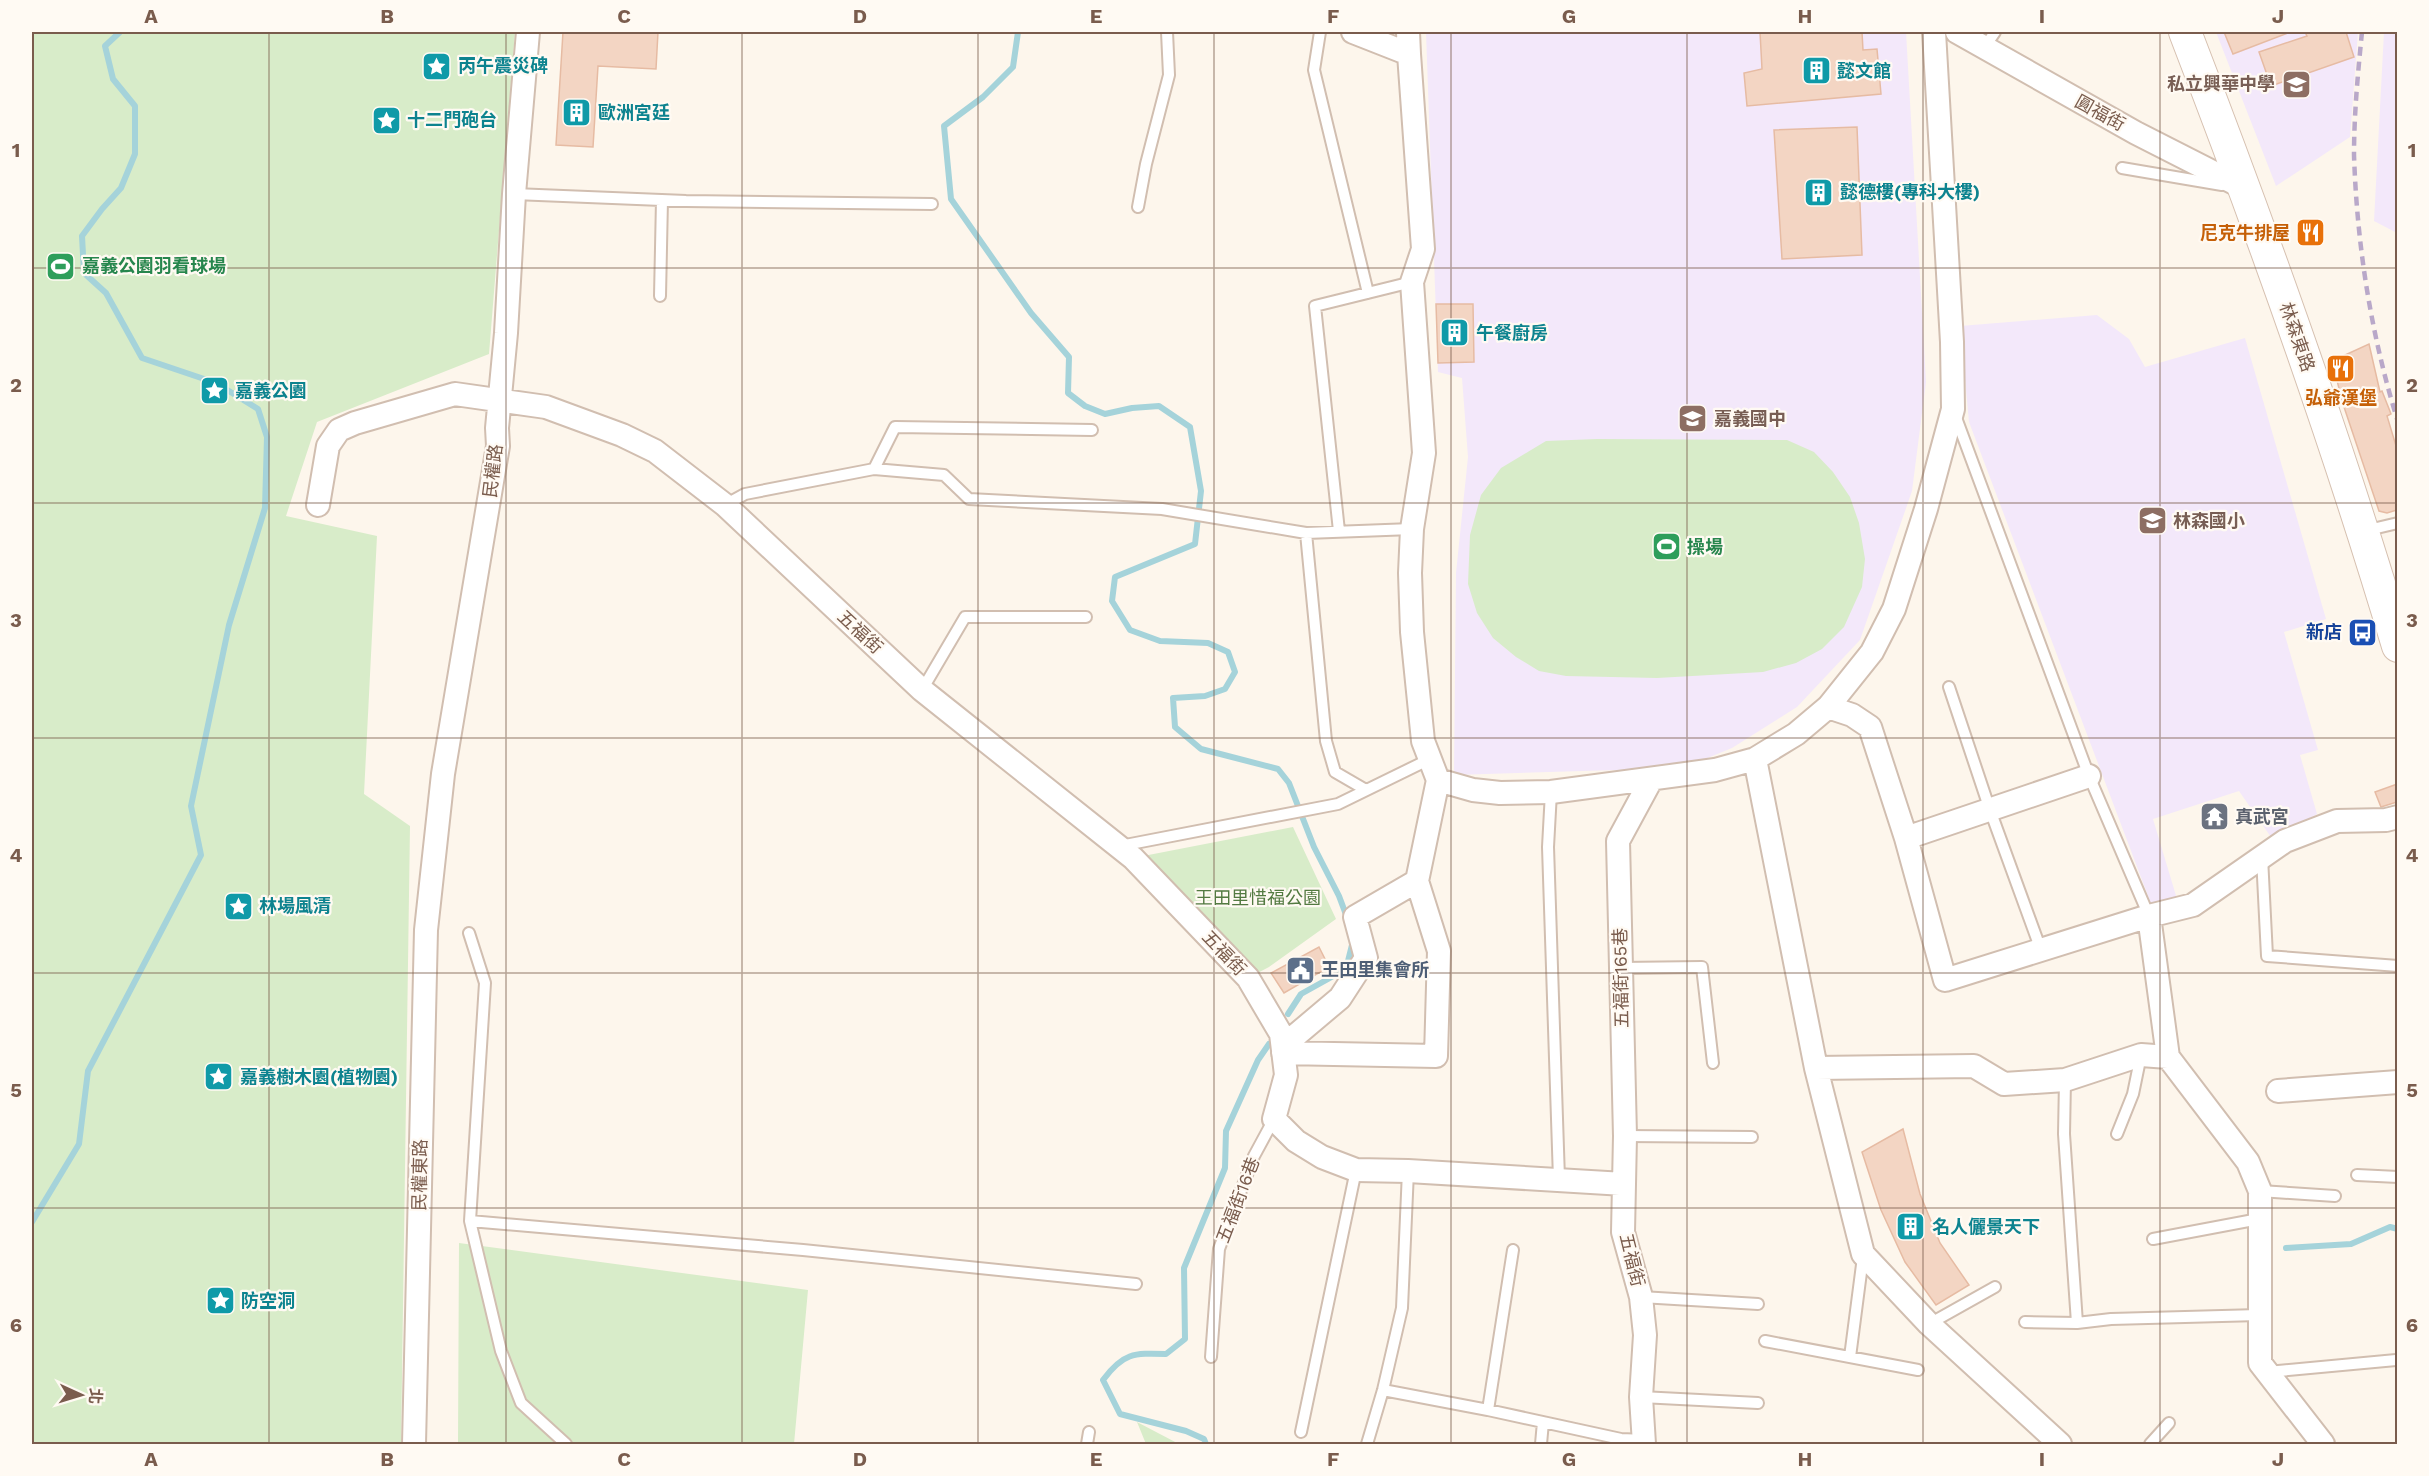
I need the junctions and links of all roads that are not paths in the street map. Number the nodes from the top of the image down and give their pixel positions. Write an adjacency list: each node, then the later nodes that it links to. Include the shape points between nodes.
1 (528, 32): 13 (street, 民權路)
2 (1167, 32): 16 (lane, via 1169,75)
3 (1320, 32): 18 (lane, via 1314,70)
4 (1353, 32): 10 (street)
5 (1408, 32): 10 (street)
6 (1934, 32): 21 (street)
7 (1957, 32): 9 (street, 圓福街)
8 (2185, 32): 12 (main road, 林森東路)
9 (1989, 40): 12 (street, 圓福街, via 2136,134)
10 (1409, 54): 17 (street, via 1424,249)
11 (2122, 168): 12 (lane)
12 (2246, 189): 29 (main road, 林森東路)
13 (514, 194): 14 (lane); 20 (street, 民權路)
14 (662, 200): 15 (lane); 19 (lane)
15 (932, 204)
16 (1138, 207)
17 (1412, 282): 18 (lane); 27 (street, via 1424,453)
18 (1368, 293): 28 (lane, via 1315,306)
19 (660, 296)
20 (499, 398): 24 (street, 五福街, via 455,393 339,430 328,446); 25 (street, 五福街, via 546,407 656,451); 49 (street, 民權路, via 498,446 443,774)
21 (1953, 409): 35 (street, via 1894,609 1872,652); 38 (lane)
22 (1092, 430): 23 (lane, via 895,427)
23 (874, 469): 25 (lane, via 745,494); 30 (lane, via 944,475 969,499 1162,509)
24 (318, 505)
25 (725, 505): 34 (street, 五福街)
26 (2397, 523): 29 (lane)
27 (1412, 529): 28 (lane); 36 (street, via 1412,632 1423,741)
28 (1339, 531): 30 (lane)
29 (2363, 531): 32 (main road, 林森東路)
30 (1306, 533): 41 (lane, via 1326,741 1335,772)
31 (1086, 617): 34 (lane, via 965,617)
32 (2397, 646)
33 (1950, 687): 43 (lane)
34 (922, 690): 46 (street, 五福街)
35 (1828, 707): 37 (street, via 1796,734); 45 (street, via 1852,714 1870,727)
36 (1430, 759): 39 (street); 41 (lane)
37 (1755, 759): 40 (street, via 1716,770); 59 (street)
38 (2089, 776): 43 (street); 50 (lane)
39 (1438, 780): 42 (street, via 1500,793); 48 (street)
40 (1651, 780): 42 (street); 54 (street, 五福街165巷, via 1618,841)
41 (1366, 790): 46 (lane, via 1338,804)
42 (1551, 792): 71 (lane, via 1548,847)
43 (1990, 810): 45 (street); 52 (lane)
44 (2397, 817): 47 (street, via 2337,821 2285,841)
45 (1906, 838): 52 (street, via 1945,980)
46 (1119, 847): 55 (street, 五福街, via 1248,978 1281,1034)
47 (2262, 856): 50 (street, via 2193,905); 53 (lane, via 2267,956)
48 (1417, 881): 55 (street, via 1355,917 1366,958 1340,998); 55 (street, via 1439,951 1436,1056)
49 (428, 906): 103 (street, 民權東路)
50 (2149, 916): 52 (street); 57 (street)
51 (470, 933): 76 (lane, via 485,983)
52 (2041, 950)
53 (2397, 966)
54 (1621, 968): 58 (lane, via 1702,967); 65 (street, 五福街165巷)
55 (1283, 1049): 63 (street, 五福街, via 1286,1075)
56 (2141, 1055): 57 (street); 60 (street); 64 (lane, via 2133,1094)
57 (2168, 1057): 73 (street, via 2248,1162)
58 (1713, 1063)
59 (1816, 1068): 60 (street, via 1974,1066 2004,1084); 79 (street)
60 (2065, 1080): 86 (lane, via 2064,1134)
61 (2397, 1082): 62 (street)
62 (2278, 1091)
63 (1274, 1119): 67 (street, via 1296,1141 1322,1157); 89 (lane, 五福街16巷, via 1254,1156 1219,1249)
64 (2117, 1134)
65 (1624, 1136): 66 (lane); 72 (street, 五福街165巷)
66 (1752, 1137)
67 (1356, 1170): 68 (street); 101 (lane)
68 (1408, 1171): 71 (street); 94 (lane, via 1402,1308)
69 (2357, 1175): 70 (lane)
70 (2397, 1177)
71 (1559, 1179): 72 (street)
72 (1623, 1184): 82 (street, 五福街, via 1623,1232)
73 (2260, 1191): 74 (lane); 75 (street)
74 (2335, 1196)
75 (2259, 1219): 77 (lane); 84 (street)
76 (470, 1221): 80 (lane); 104 (lane, via 501,1351 521,1403)
77 (2153, 1239)
78 (1513, 1250): 97 (lane)
79 (1863, 1254): 87 (street); 90 (lane)
80 (1136, 1284)
81 (1995, 1287): 87 (lane)
82 (1641, 1297): 83 (lane); 95 (street, 五福街, via 1645,1335)
83 (1758, 1304)
84 (2259, 1316): 86 (lane); 93 (street, via 2260,1363)
85 (2025, 1322): 86 (lane)
86 (2077, 1323)
87 (1929, 1324): 108 (street)
88 (1765, 1341): 90 (lane)
89 (1211, 1357)
90 (1850, 1357): 92 (lane)
91 (2396, 1360): 93 (lane)
92 (1918, 1370)
93 (2267, 1372): 110 (street)
94 (1383, 1390): 97 (lane); 106 (lane)
95 (1641, 1397): 96 (lane); 102 (street, 五福街)
96 (1758, 1403)
97 (1488, 1410): 98 (lane)
98 (1543, 1422): 102 (lane); 107 (lane)
99 (2169, 1423): 109 (lane)
100 (1089, 1432): 105 (lane)
101 (1301, 1432)
102 (1645, 1442)
103 (414, 1444)
104 (566, 1444)
105 (1087, 1444)
106 (1367, 1444)
107 (1541, 1444)
108 (2060, 1444)
109 (2150, 1444)
110 (2323, 1444)

